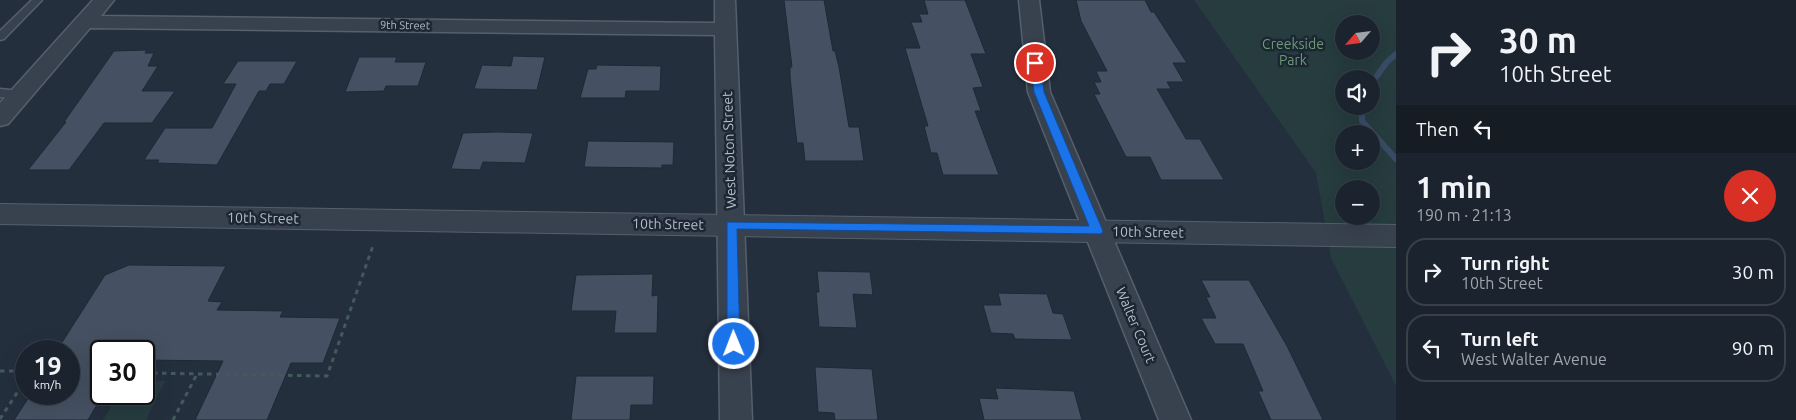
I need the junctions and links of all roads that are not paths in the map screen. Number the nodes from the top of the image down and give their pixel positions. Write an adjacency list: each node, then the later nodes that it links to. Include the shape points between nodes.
1 (37, 0): 7 (lane)
2 (104, 0): 5 (street)
3 (725, 0): 6 (street, West Noton Street)
4 (1029, 0): 12 (street, Walter Court, via 1039,92)
5 (85, 22): 6 (street, 9th Street); 8 (street)
6 (726, 29): 11 (street, West Noton Street)
7 (0, 37)
8 (10, 94): 9 (street)
9 (0, 118)
10 (0, 214): 11 (street, 10th Street)
11 (731, 225): 12 (street, 10th Street); 14 (street, West Noton Street)
12 (1097, 231): 13 (street, 10th Street); 15 (street, Walter Court)
13 (1392, 236)
14 (736, 420)
15 (1175, 420)

